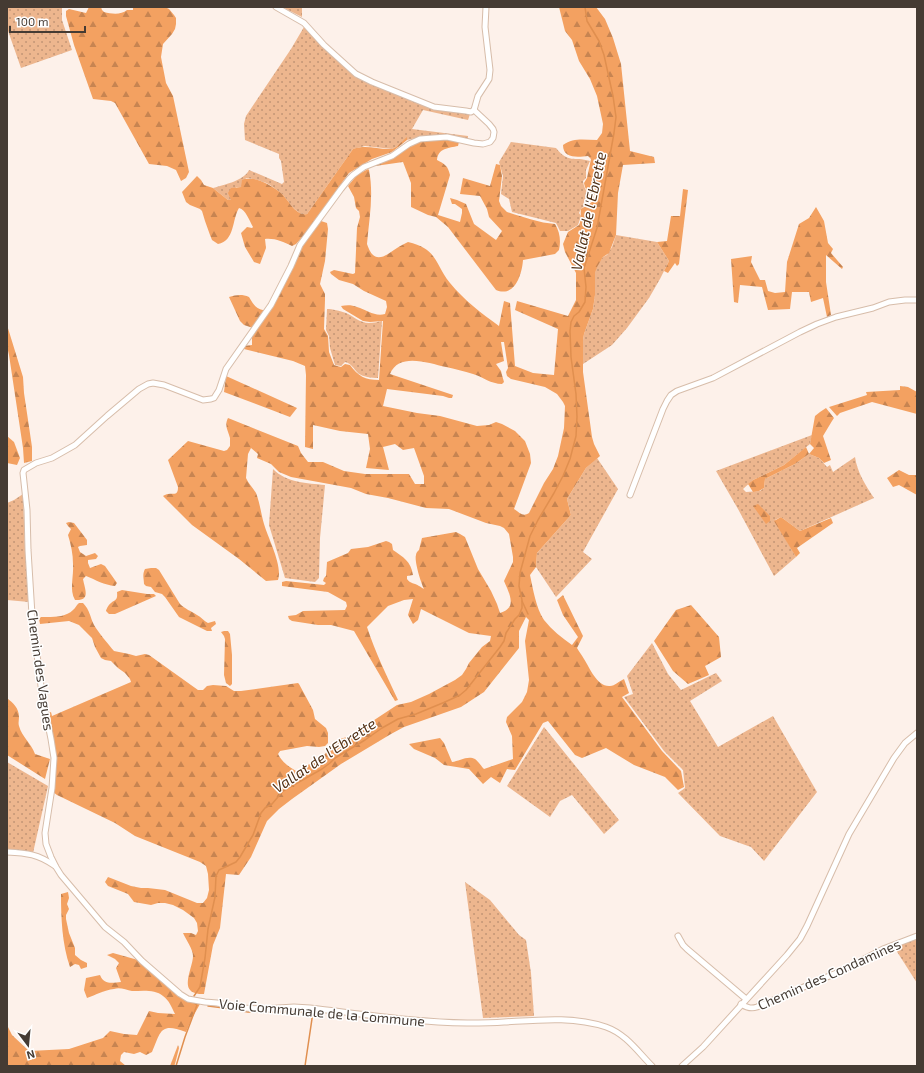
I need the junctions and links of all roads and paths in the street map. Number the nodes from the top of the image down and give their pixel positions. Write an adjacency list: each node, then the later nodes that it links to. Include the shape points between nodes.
1 (276, 7): 3 (street, via 304,23 356,74 434,107 466,112)
2 (486, 7): 3 (street, via 489,79 478,96)
3 (474, 110): 8 (street, Chemin des Vagues, via 493,129 493,138 490,142 482,144 447,137 420,139 392,156 364,167 349,179 300,245 271,305 226,369 214,398 203,400 164,385 148,384 75,445 24,470 32,615 42,694 54,758 45,833 48,850)
4 (917, 300): 5 (street, via 889,302 817,324 718,375 671,395 663,409)
5 (630, 495)
6 (917, 733): 11 (street, via 894,758 849,834 800,939)
7 (7, 852): 8 (street, via 32,854)
8 (56, 867): 13 (street, Voie Communale de la Commune, via 105,927 188,999 244,1008 310,1008 439,1022 502,1023 549,1019 582,1022 606,1027 623,1036)
9 (678, 936): 11 (street, via 687,950)
10 (917, 936): 12 (street, Chemin des Condamines, via 757,1007 748,1008)
11 (746, 999): 12 (street)
12 (741, 1004): 14 (street, via 703,1047)
13 (652, 1066)
14 (682, 1066)

